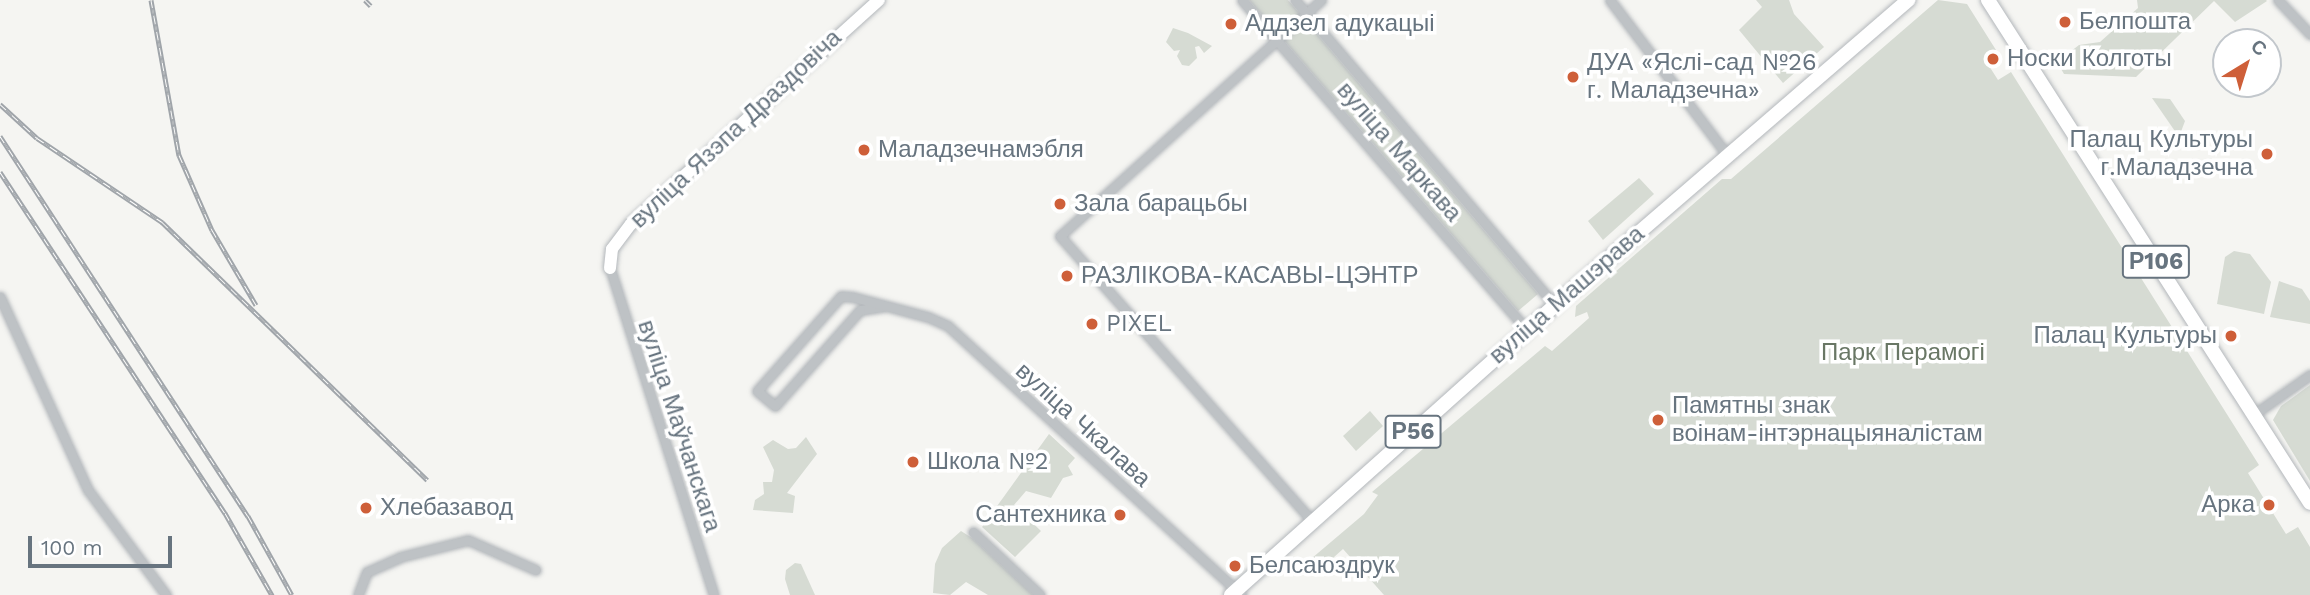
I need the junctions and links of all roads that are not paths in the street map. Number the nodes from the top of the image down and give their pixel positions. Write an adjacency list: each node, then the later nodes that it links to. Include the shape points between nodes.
1 (879, 0): 13 (street, вуліца Язэпа Драздовіча, via 631,224 612,249)
2 (1242, 0): 11 (street, вуліца Маркава)
3 (1295, 0): 9 (street, вуліца Маркава)
4 (1321, 0): 9 (street)
5 (1610, 0): 12 (street)
6 (1908, 0): 12 (main road, вуліца Машэрава / Р56)
7 (1988, 0): 19 (main road, Р106)
8 (2278, 0): 10 (street)
9 (1306, 13): 11 (street); 15 (street, вуліца Маркава)
10 (2309, 30)
11 (1277, 40): 17 (street, вуліца Маркава); 21 (street, via 1060,236)
12 (1728, 156): 15 (main road, вуліца Машэрава / Р56)
13 (610, 268): 27 (street, вуліца Маўчанскага)
14 (0, 297): 25 (street, via 88,490)
15 (1555, 305): 17 (main road, вуліца Машэрава / Р56)
16 (886, 306): 16 (street, вуліца Чкалава, via 841,296 757,391 775,406 860,310); 24 (street, вуліца Чкалава, via 948,326)
17 (1527, 330): 21 (main road, вуліца Машэрава / Р56)
18 (2310, 375): 19 (street)
19 (2253, 415): 20 (main road, Р106)
20 (2310, 503)
21 (1313, 522): 24 (main road, вуліца Машэрава / Р56)
22 (973, 532): 28 (street)
23 (536, 570): 26 (street, via 468,540 400,557 367,572)
24 (1237, 593)
25 (166, 595)
26 (358, 595)
27 (714, 595)
28 (1040, 595)

